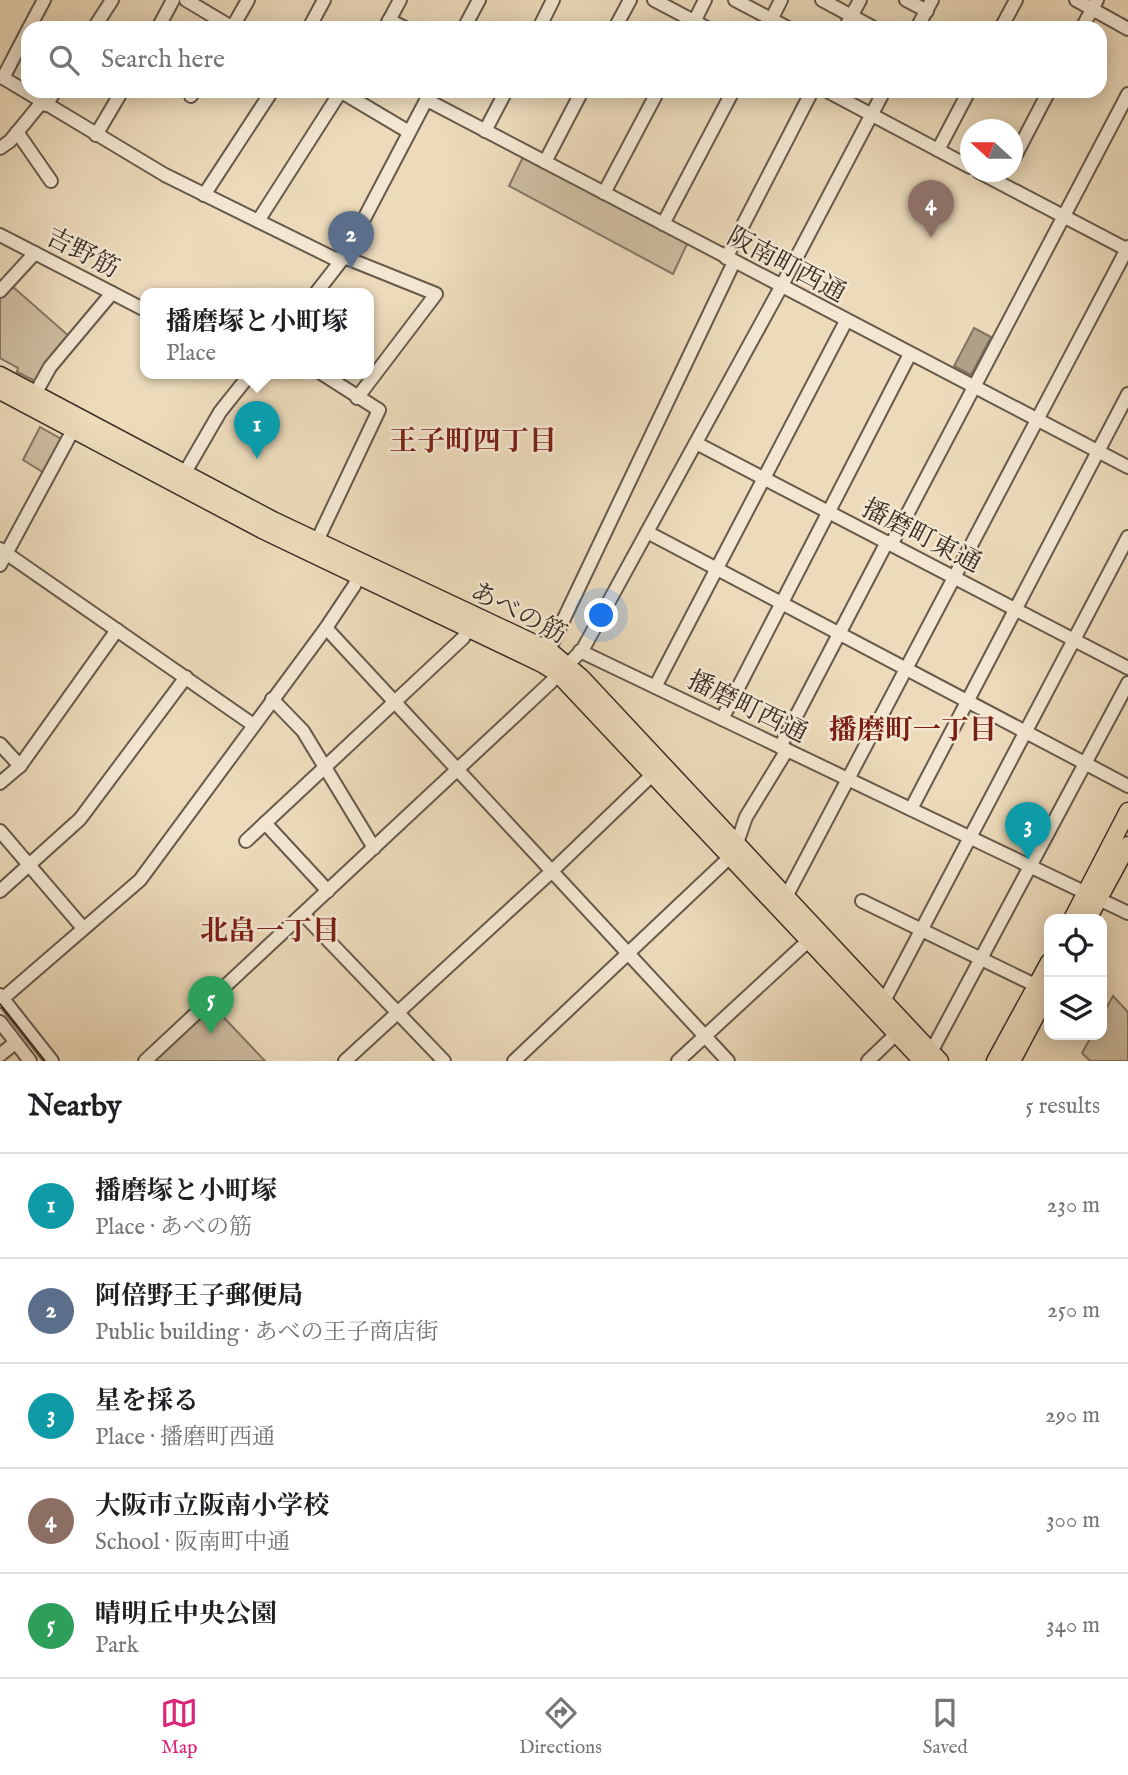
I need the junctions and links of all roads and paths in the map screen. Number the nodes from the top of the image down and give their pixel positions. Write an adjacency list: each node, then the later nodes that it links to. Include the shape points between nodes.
1 (44, 0): 23 (street)
2 (112, 0): 24 (street)
3 (173, 0): 25 (street)
4 (186, 0): 26 (street)
5 (248, 0): 27 (street)
6 (324, 0): 28 (street)
7 (400, 0): 29 (street)
8 (479, 0): 30 (street)
9 (630, 0): 32 (street)
10 (654, 0): 33 (street)
11 (705, 0): 34 (street)
12 (735, 0): 35 (street)
13 (781, 0): 36 (street)
14 (822, 0): 22 (street)
15 (860, 0): 22 (street)
16 (906, 0): 21 (street)
17 (1016, 0): 40 (street)
18 (1076, 0): 20 (street)
19 (549, 1): 31 (street)
20 (1094, 4): 41 (street); 42 (street)
21 (929, 5): 39 (street)
22 (852, 16): 37 (street); 38 (street)
23 (33, 21)
24 (98, 21)
25 (162, 21)
26 (221, 21)
27 (237, 21)
28 (313, 21)
29 (389, 21)
30 (468, 21)
31 (541, 21)
32 (619, 21)
33 (686, 21)
34 (694, 21)
35 (765, 21)
36 (770, 21)
37 (849, 21)
38 (861, 21)
39 (921, 21)
40 (1005, 21)
41 (1086, 21)
42 (1128, 29)
43 (21, 43): 44 (street)
44 (1, 77): 45 (street)
45 (21, 89)
46 (1128, 94): 79 (street)
47 (36, 98): 64 (street)
48 (49, 98): 64 (street)
49 (118, 98): 69 (street)
50 (267, 98): 78 (street)
51 (342, 98): 80 (street)
52 (355, 98): 68 (street)
53 (427, 98): 68 (street)
54 (434, 98): 66 (street, 阪南町西通)
55 (502, 98): 66 (street)
56 (578, 98): 74 (street)
57 (653, 98): 77 (street)
58 (729, 98): 81 (street)
59 (809, 98): 86 (street)
60 (840, 98): 65 (street)
61 (880, 98): 65 (street)
62 (965, 98): 72 (street)
63 (1045, 98): 70 (street)
64 (44, 103): 67 (street); 69 (street)
65 (871, 114): 72 (street); 87 (street)
66 (485, 131): 74 (street, 阪南町西通)
67 (17, 132): 71 (street); 75 (street)
68 (409, 132): 85 (street)
69 (96, 135): 78 (street)
70 (1023, 142)
71 (0, 148)
72 (938, 150): 73 (street)
73 (960, 161)
74 (545, 162): 77 (street, 阪南町西通)
75 (51, 181)
76 (1013, 182): 79 (street)
77 (604, 193): 81 (street, 阪南町西通)
78 (204, 195): 80 (street)
79 (1064, 216): 83 (street); 99 (street)
80 (258, 221): 85 (street)
81 (663, 225): 86 (street, 阪南町西通)
82 (0, 235): 84 (street, 吉野筋)
83 (1128, 249): 104 (street)
84 (35, 253): 89 (street); 90 (street, 吉野筋)
85 (340, 258): 88 (street); 95 (street, via 436,294)
86 (730, 260): 87 (street, 阪南町西通); 128 (street)
87 (781, 287): 92 (street, 阪南町西通); 106 (street)
88 (319, 288)
89 (0, 291)
90 (113, 293): 91 (street, 吉野筋); 101 (street, via 50,367)
91 (140, 307)
92 (846, 321): 93 (street, 阪南町西通); 110 (street)
93 (910, 354): 99 (street, 阪南町西通); 111 (street)
94 (0, 375): 101 (main road, あべの筋)
95 (374, 376)
96 (246, 379): 109 (street, via 220,412)
97 (330, 379): 103 (street)
98 (371, 379): 103 (street)
99 (974, 387): 104 (street, 阪南町西通); 115 (street)
100 (0, 391): 105 (main road, あべの筋)
101 (35, 394): 109 (main road, あべの筋)
102 (1128, 394): 107 (street)
103 (357, 398): 114 (street, via 379,410)
104 (1038, 421): 107 (street, 阪南町西通); 120 (street)
105 (73, 430): 109 (main road, あべの筋); 116 (street)
106 (696, 443): 110 (street, 播磨町東通); 112 (street)
107 (1098, 451): 108 (street, 阪南町西通); 122 (street)
108 (1128, 467)
109 (183, 475): 114 (main road, あべの筋); 119 (main road, あべの筋)
110 (764, 478): 111 (street, 播磨町東通); 118 (street)
111 (829, 512): 115 (street, 播磨町東通); 121 (street)
112 (647, 532): 118 (street); 129 (street)
113 (1128, 537): 127 (street)
114 (317, 541): 119 (main road, あべの筋)
115 (889, 543): 120 (street, 播磨町東通); 126 (street)
116 (3, 551): 117 (street); 125 (street)
117 (0, 565)
118 (716, 568): 121 (street); 135 (street)
119 (362, 571): 123 (street); 124 (main road, あべの筋); 128 (main road, あべの筋)
120 (954, 577): 122 (street, 播磨町東通); 130 (street)
121 (782, 603): 126 (street); 139 (street)
122 (1015, 609): 127 (street, 播磨町東通); 137 (street)
123 (326, 628): 136 (street); 138 (street)
124 (469, 629): 132 (main road, あべの筋, via 542,664); 138 (street)
125 (117, 630): 133 (street); 145 (street)
126 (839, 633): 130 (street); 143 (street)
127 (1074, 640): 131 (street, 播磨町東通); 141 (street)
128 (549, 650): 132 (main road, あべの筋)
129 (580, 651): 132 (street); 135 (street, 播磨町西通)
130 (906, 667): 137 (street); 149 (street)
131 (1128, 668)
132 (563, 669): 147 (street); 148 (main road, あべの筋); 160 (main road, あべの筋)
133 (186, 677): 140 (street); 161 (street, via 80,818)
134 (1128, 683): 144 (street)
135 (654, 687): 139 (street, 播磨町西通)
136 (272, 699): 140 (street); 146 (street, via 303,731)
137 (968, 700): 141 (street); 152 (street)
138 (395, 702): 146 (street); 147 (street)
139 (722, 719): 143 (street, 播磨町西通)
140 (252, 724): 173 (street, via 139,880)
141 (1026, 731): 144 (street); 156 (street)
142 (0, 744): 145 (street)
143 (783, 748): 149 (street, 播磨町西通); 160 (street)
144 (1085, 762): 151 (street); 162 (street)
145 (20, 765): 150 (street)
146 (325, 768): 154 (street); 159 (street)
147 (456, 769): 159 (street); 163 (street)
148 (653, 774): 160 (main road, あべの筋); 163 (street)
149 (847, 779): 152 (street, 播磨町西通); 166 (street)
150 (0, 783)
151 (1128, 786)
152 (911, 809): 156 (street, 播磨町西通)
153 (1128, 811): 167 (main road)
154 (265, 823): 157 (street); 165 (street)
155 (0, 831): 161 (street)
156 (970, 838): 162 (street, 播磨町西通); 174 (street)
157 (246, 841)
158 (1128, 845): 167 (main road)
159 (374, 848): 165 (street)
160 (734, 850): 166 (main road, あべの筋); 175 (main road, あべの筋); 176 (street)
161 (30, 866): 164 (street); 173 (street)
162 (1030, 867): 167 (street, 播磨町西通); 177 (street)
163 (551, 872): 176 (street); 181 (street)
164 (0, 891)
165 (328, 891): 170 (street)
166 (787, 895): 180 (main road, あべの筋)
167 (1092, 896): 169 (street, 播磨町西通); 171 (main road); 172 (main road)
168 (862, 901): 174 (street)
169 (1128, 913)
170 (303, 914): 181 (street); 190 (street)
171 (1076, 914)
172 (1089, 914)
173 (83, 928): 179 (street)
174 (921, 931): 177 (street); 180 (street)
175 (808, 941): 183 (main road, あべの筋); 184 (street)
176 (629, 953): 184 (street); 193 (street)
177 (980, 958): 178 (street); 187 (street)
178 (1043, 989): 197 (main road); 198 (main road)
179 (1, 998): 189 (street)
180 (884, 1001): 187 (main road, あべの筋)
181 (396, 1013): 191 (street); 192 (street)
182 (0, 1022): 185 (street)
183 (896, 1034): 187 (main road, あべの筋); 196 (street)
184 (705, 1037): 194 (street); 195 (street)
185 (15, 1043): 186 (street); 188 (street)
186 (0, 1055)
187 (931, 1058)
188 (30, 1061)
189 (52, 1061)
190 (145, 1061)
191 (345, 1061)
192 (444, 1061)
193 (514, 1061)
194 (678, 1061)
195 (728, 1061)
196 (868, 1061)
197 (995, 1061)
198 (1012, 1061)

